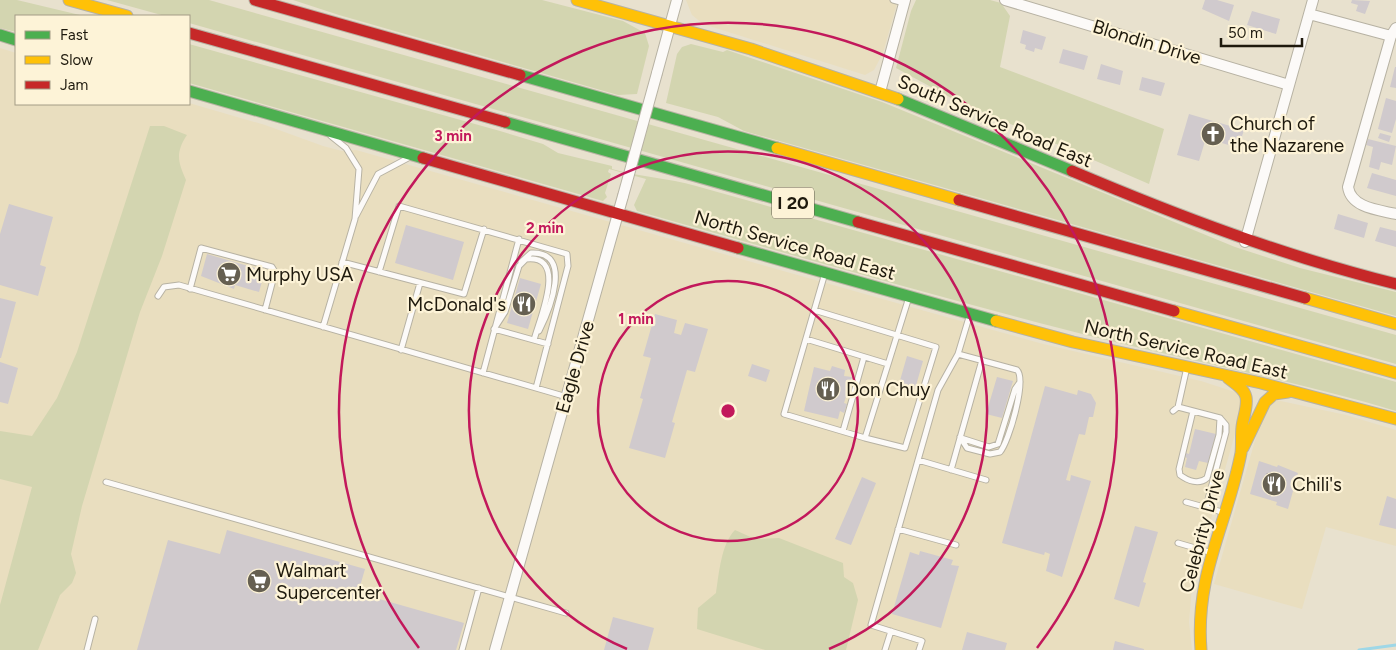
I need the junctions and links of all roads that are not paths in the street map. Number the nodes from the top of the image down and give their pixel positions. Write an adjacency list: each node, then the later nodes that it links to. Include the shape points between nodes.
1 (69, 0): 10 (main road)
2 (255, 0): 38 (main road)
3 (577, 0): 11 (main road, South Service Road East)
4 (677, 0): 11 (street, Eagle Drive)
5 (892, 0): 8 (lane)
6 (1006, 0): 16 (street, Blondin Drive)
7 (1313, 0): 9 (street)
8 (904, 2): 18 (street)
9 (1309, 14): 12 (street); 16 (street)
10 (123, 15)
11 (670, 26): 18 (main road, South Service Road East); 21 (street, Eagle Drive, bridge)
12 (1394, 32): 22 (street, via 1348,188 1358,204)
13 (190, 33): 53 (main road, I 20)
14 (0, 35): 15 (main road)
15 (15, 40)
16 (1289, 85): 26 (street)
17 (190, 90): 19 (main road, North Service Road East)
18 (880, 92): 26 (main road, South Service Road East)
19 (323, 130): 20 (main road, North Service Road East); 23 (lane, via 346,148 360,169)
20 (413, 155): 21 (main road, North Service Road East); 23 (lane, via 378,174)
21 (619, 212): 29 (main road, North Service Road East); 56 (street, Eagle Drive)
22 (1396, 214)
23 (355, 219): 27 (lane)
24 (484, 229): 25 (lane); 28 (lane, via 399,206); 30 (lane, via 464,294)
25 (520, 239): 40 (lane); 44 (lane, via 563,251 569,258)
26 (1245, 242): 31 (main road, South Service Road East)
27 (342, 262): 28 (lane); 39 (lane)
28 (379, 272): 30 (lane)
29 (826, 272): 34 (main road, North Service Road East); 36 (lane)
30 (420, 283): 45 (lane)
31 (1396, 284)
32 (190, 289): 33 (lane, via 169,285); 35 (lane); 35 (lane, via 202,248 272,267 275,272)
33 (158, 296)
34 (909, 296): 37 (main road, North Service Road East); 41 (lane)
35 (265, 310): 39 (lane)
36 (814, 310): 41 (lane); 42 (lane)
37 (971, 314): 46 (lane); 50 (main road, North Service Road East, via 1073,342)
38 (1396, 324)
39 (323, 327): 45 (lane)
40 (494, 329): 43 (lane); 43 (lane, via 505,312 519,266 526,260 537,260 546,266 550,279); 51 (lane)
41 (897, 335): 49 (lane); 64 (lane, via 936,347 904,448)
42 (806, 339): 47 (lane); 62 (lane, via 784,414)
43 (534, 340): 44 (lane)
44 (548, 344): 54 (lane)
45 (401, 350): 51 (lane)
46 (958, 354): 48 (lane); 66 (lane, via 938,390)
47 (864, 357): 49 (lane); 62 (lane)
48 (982, 360): 63 (lane); 63 (lane, via 1014,369 1020,373 1020,381 998,444 989,447)
49 (888, 364): 64 (lane)
50 (1187, 366): 52 (main road, North Service Road East); 57 (lane)
51 (483, 373): 54 (lane)
52 (1216, 373): 55 (main road, North Service Road East); 65 (main road, via 1242,387 1247,396)
53 (1396, 373)
54 (536, 388): 56 (lane)
55 (1300, 393): 61 (main road, North Service Road East); 65 (main road, via 1275,393 1267,398)
56 (566, 397): 78 (street, Eagle Drive)
57 (1178, 407): 58 (lane); 59 (lane)
58 (1173, 411)
59 (1194, 411): 60 (lane); 60 (lane, via 1179,469 1180,475 1189,480 1207,478 1219,435)
60 (1220, 418): 71 (lane, via 1225,422 1226,432)
61 (1396, 419)
62 (843, 431): 64 (lane)
63 (960, 437): 67 (lane)
64 (865, 438)
65 (1241, 451): 72 (main road, Celebrity Drive)
66 (918, 460): 67 (lane); 73 (lane)
67 (951, 470): 68 (lane)
68 (986, 480)
69 (106, 482): 77 (lane)
70 (1186, 502): 71 (lane)
71 (1206, 507): 72 (lane)
72 (1223, 512): 76 (main road, Celebrity Drive)
73 (898, 529): 75 (lane); 81 (lane, via 871,625)
74 (1178, 543): 76 (lane)
75 (956, 545)
76 (1212, 553): 87 (main road, Celebrity Drive, via 1200,607)
77 (479, 588): 78 (lane); 83 (lane)
78 (510, 597): 79 (lane); 84 (street, Eagle Drive)
79 (566, 613)
80 (95, 619): 82 (lane)
81 (890, 631): 85 (lane); 86 (lane, via 922,640)
82 (87, 650)
83 (462, 650)
84 (495, 650)
85 (885, 650)
86 (919, 650)
87 (1201, 650)

